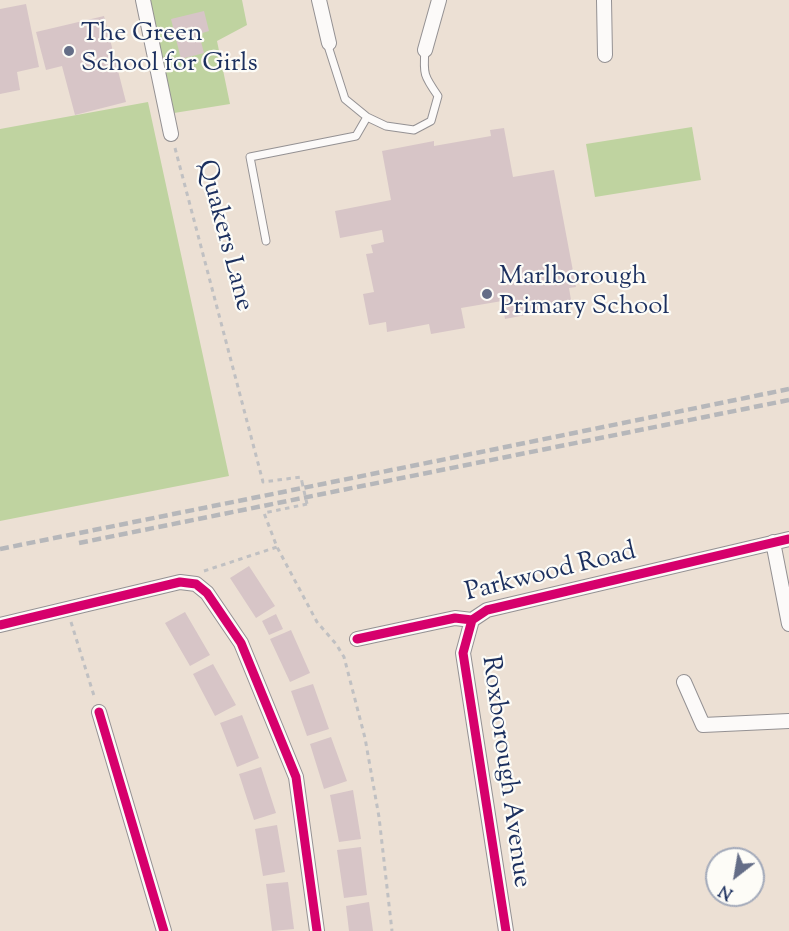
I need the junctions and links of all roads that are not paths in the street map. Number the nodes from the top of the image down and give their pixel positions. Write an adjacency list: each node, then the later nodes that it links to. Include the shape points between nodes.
1 (143, 0): 9 (street, Quakers Lane)
2 (319, 0): 5 (street)
3 (439, 0): 6 (street)
4 (604, 0): 7 (street)
5 (329, 43): 8 (lane, via 345,99)
6 (426, 50): 8 (lane, via 426,78 438,96 431,121 414,130 386,126)
7 (605, 55)
8 (367, 117): 10 (lane, via 356,136 250,156)
9 (171, 134)
10 (266, 241)
11 (789, 538): 12 (street, Parkwood Road)
12 (773, 542): 13 (street, Parkwood Road, via 487,610); 14 (street)
13 (472, 620): 16 (street, Parkwood Road, via 455,618); 22 (street, Roxborough Avenue, via 463,653)
14 (789, 624)
15 (0, 625): 21 (street, via 180,582 201,589 241,643 296,777)
16 (357, 639)
17 (684, 682): 19 (street, via 703,725)
18 (99, 712): 20 (street)
19 (789, 721)
20 (165, 931)
21 (317, 931)
22 (506, 931)

